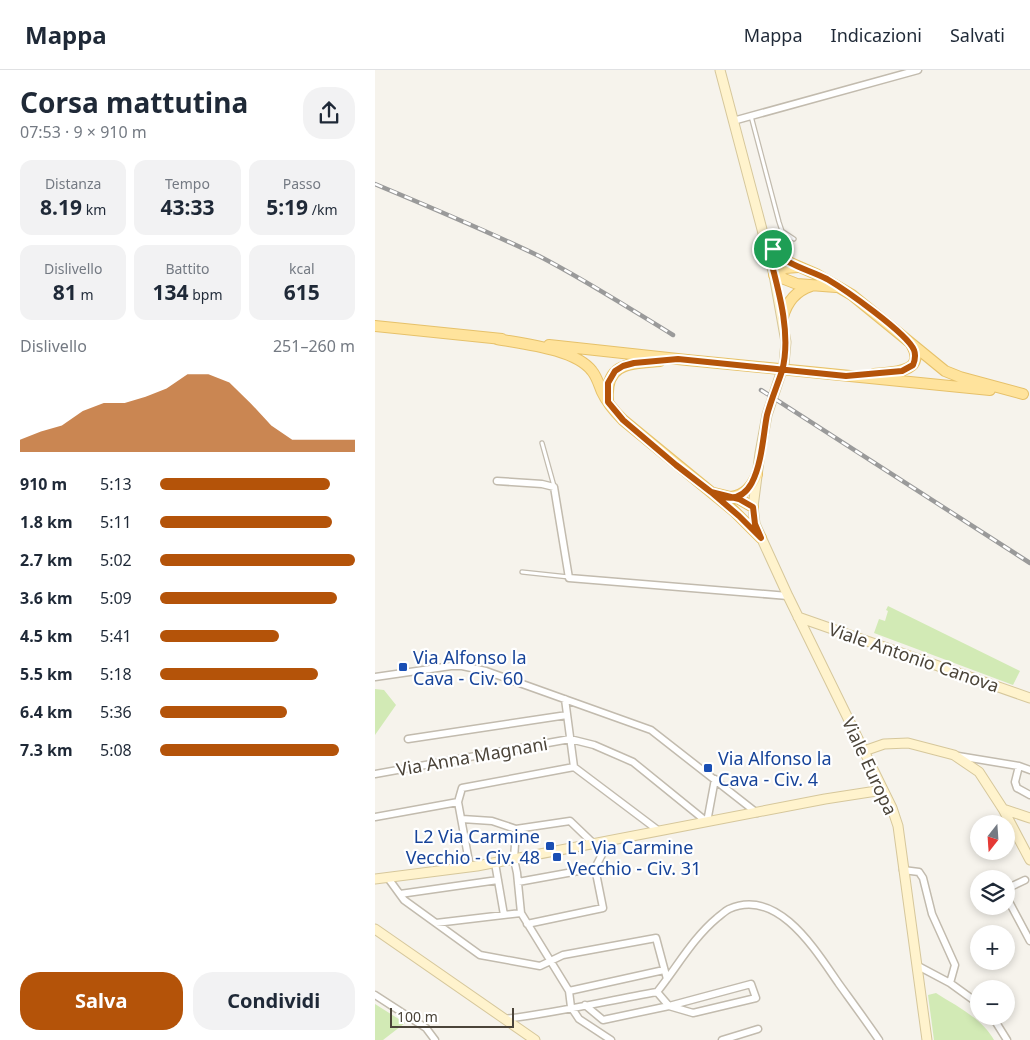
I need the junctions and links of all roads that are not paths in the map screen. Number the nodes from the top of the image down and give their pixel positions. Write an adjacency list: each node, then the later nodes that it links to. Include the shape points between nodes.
1 (720, 70): 4 (street, Viale Europa)
2 (918, 70): 3 (street)
3 (751, 116): 4 (street); 5 (lane, via 782,231)
4 (733, 120): 6 (street, Viale Europa)
5 (794, 238)
6 (765, 239): 7 (main road, via 780,256); 8 (street, Viale Europa)
7 (799, 267): 8 (main road, via 785,268); 10 (main road)
8 (774, 275): 9 (main road, via 791,283); 11 (street, Viale Europa)
9 (815, 286): 10 (main road); 11 (main road, via 797,293)
10 (839, 288): 14 (main road)
11 (783, 317): 20 (street, Viale Europa, via 785,356 767,415)
12 (375, 326): 13 (main road)
13 (497, 339): 15 (main road); 18 (main road, via 579,360 592,371)
14 (907, 339): 16 (main road, via 915,354 913,365 907,370); 17 (main road, via 950,373)
15 (683, 359): 16 (main road, bridge); 18 (main road, via 634,363 619,368 609,380)
16 (846, 376): 17 (main road)
17 (1027, 394)
18 (608, 402): 23 (main road, via 623,420 676,465)
19 (542, 443): 22 (lane)
20 (757, 474): 23 (main road, via 745,492); 24 (street, Viale Europa)
21 (497, 481): 22 (street)
22 (554, 487): 27 (street)
23 (728, 502): 24 (main road, via 743,501); 25 (main road)
24 (753, 507): 25 (street, Viale Europa)
25 (761, 538): 28 (street, Viale Europa)
26 (522, 572): 27 (lane)
27 (569, 578): 28 (street)
28 (788, 596): 29 (street, Viale Europa)
29 (798, 616): 31 (street, Viale Antonio Canova); 36 (street, Viale Europa)
30 (376, 676): 32 (street, via 462,666 486,671)
31 (1030, 698)
32 (565, 699): 33 (street); 42 (street, via 651,730)
33 (567, 715): 34 (street); 35 (street)
34 (570, 739): 39 (street); 41 (street, Via Anna Magnani); 51 (street, via 594,745 633,762)
35 (408, 740)
36 (864, 751): 37 (street, via 884,744 908,743); 43 (street, Viale Europa)
37 (954, 755): 38 (street); 46 (street, via 979,772)
38 (1019, 766): 40 (street); 44 (street, via 1015,782 1017,788)
39 (575, 767): 45 (street, via 462,788); 53 (street)
40 (1030, 770)
41 (375, 774)
42 (715, 780): 47 (street); 51 (street)
43 (883, 790): 47 (street); 61 (street, Viale Europa, via 898,826)
44 (1030, 795)
45 (459, 802): 48 (street); 50 (street)
46 (1003, 809): 49 (street); 57 (street)
47 (757, 813): 51 (street)
48 (375, 817)
49 (1030, 818)
50 (461, 819): 52 (street, via 492,821); 59 (street)
51 (707, 822): 53 (street)
52 (516, 829): 55 (street, via 570,821); 56 (street)
53 (659, 831): 54 (street)
54 (609, 841): 55 (street); 60 (street)
55 (594, 844): 56 (street)
56 (514, 860): 58 (street); 66 (street)
57 (1030, 860)
58 (495, 863): 59 (street); 64 (street)
59 (470, 867): 62 (street)
60 (595, 868): 66 (street); 73 (street, via 603,908)
61 (903, 870): 77 (street, Viale Europa); 80 (street, via 919,872 923,878 932,914 955,964)
62 (387, 878): 63 (street); 68 (street)
63 (375, 879)
64 (498, 880): 68 (street); 71 (street)
65 (1025, 880): 67 (street)
66 (518, 882): 69 (street)
67 (1015, 885)
68 (400, 894): 72 (street)
69 (521, 913): 71 (street); 73 (street)
70 (1015, 913): 75 (street)
71 (504, 915): 72 (street)
72 (436, 923): 76 (street, via 480,955 540,966)
73 (527, 924): 76 (street)
74 (375, 929): 88 (street)
75 (1030, 941)
76 (550, 960): 78 (street, via 656,938); 81 (street)
77 (918, 966): 80 (street); 96 (street, Viale Europa)
78 (664, 970): 79 (street); 81 (street)
79 (667, 979): 82 (street); 95 (street, via 695,941 729,909 749,904 772,910 791,922 815,949)
80 (950, 983): 84 (street)
81 (569, 991): 87 (street)
82 (657, 992): 85 (street); 86 (street)
83 (375, 995): 91 (street, via 425,1028)
84 (970, 997)
85 (585, 1005): 86 (street, via 603,1020); 87 (street)
86 (669, 1006): 86 (street, via 693,1013 756,998 751,984)
87 (571, 1007): 88 (street); 93 (street, via 579,1019)
88 (505, 1019): 92 (street)
89 (997, 1025): 97 (street)
90 (759, 1029): 94 (street)
91 (435, 1040)
92 (535, 1040)
93 (611, 1040)
94 (722, 1040)
95 (879, 1040)
96 (927, 1040)
97 (1007, 1040)

